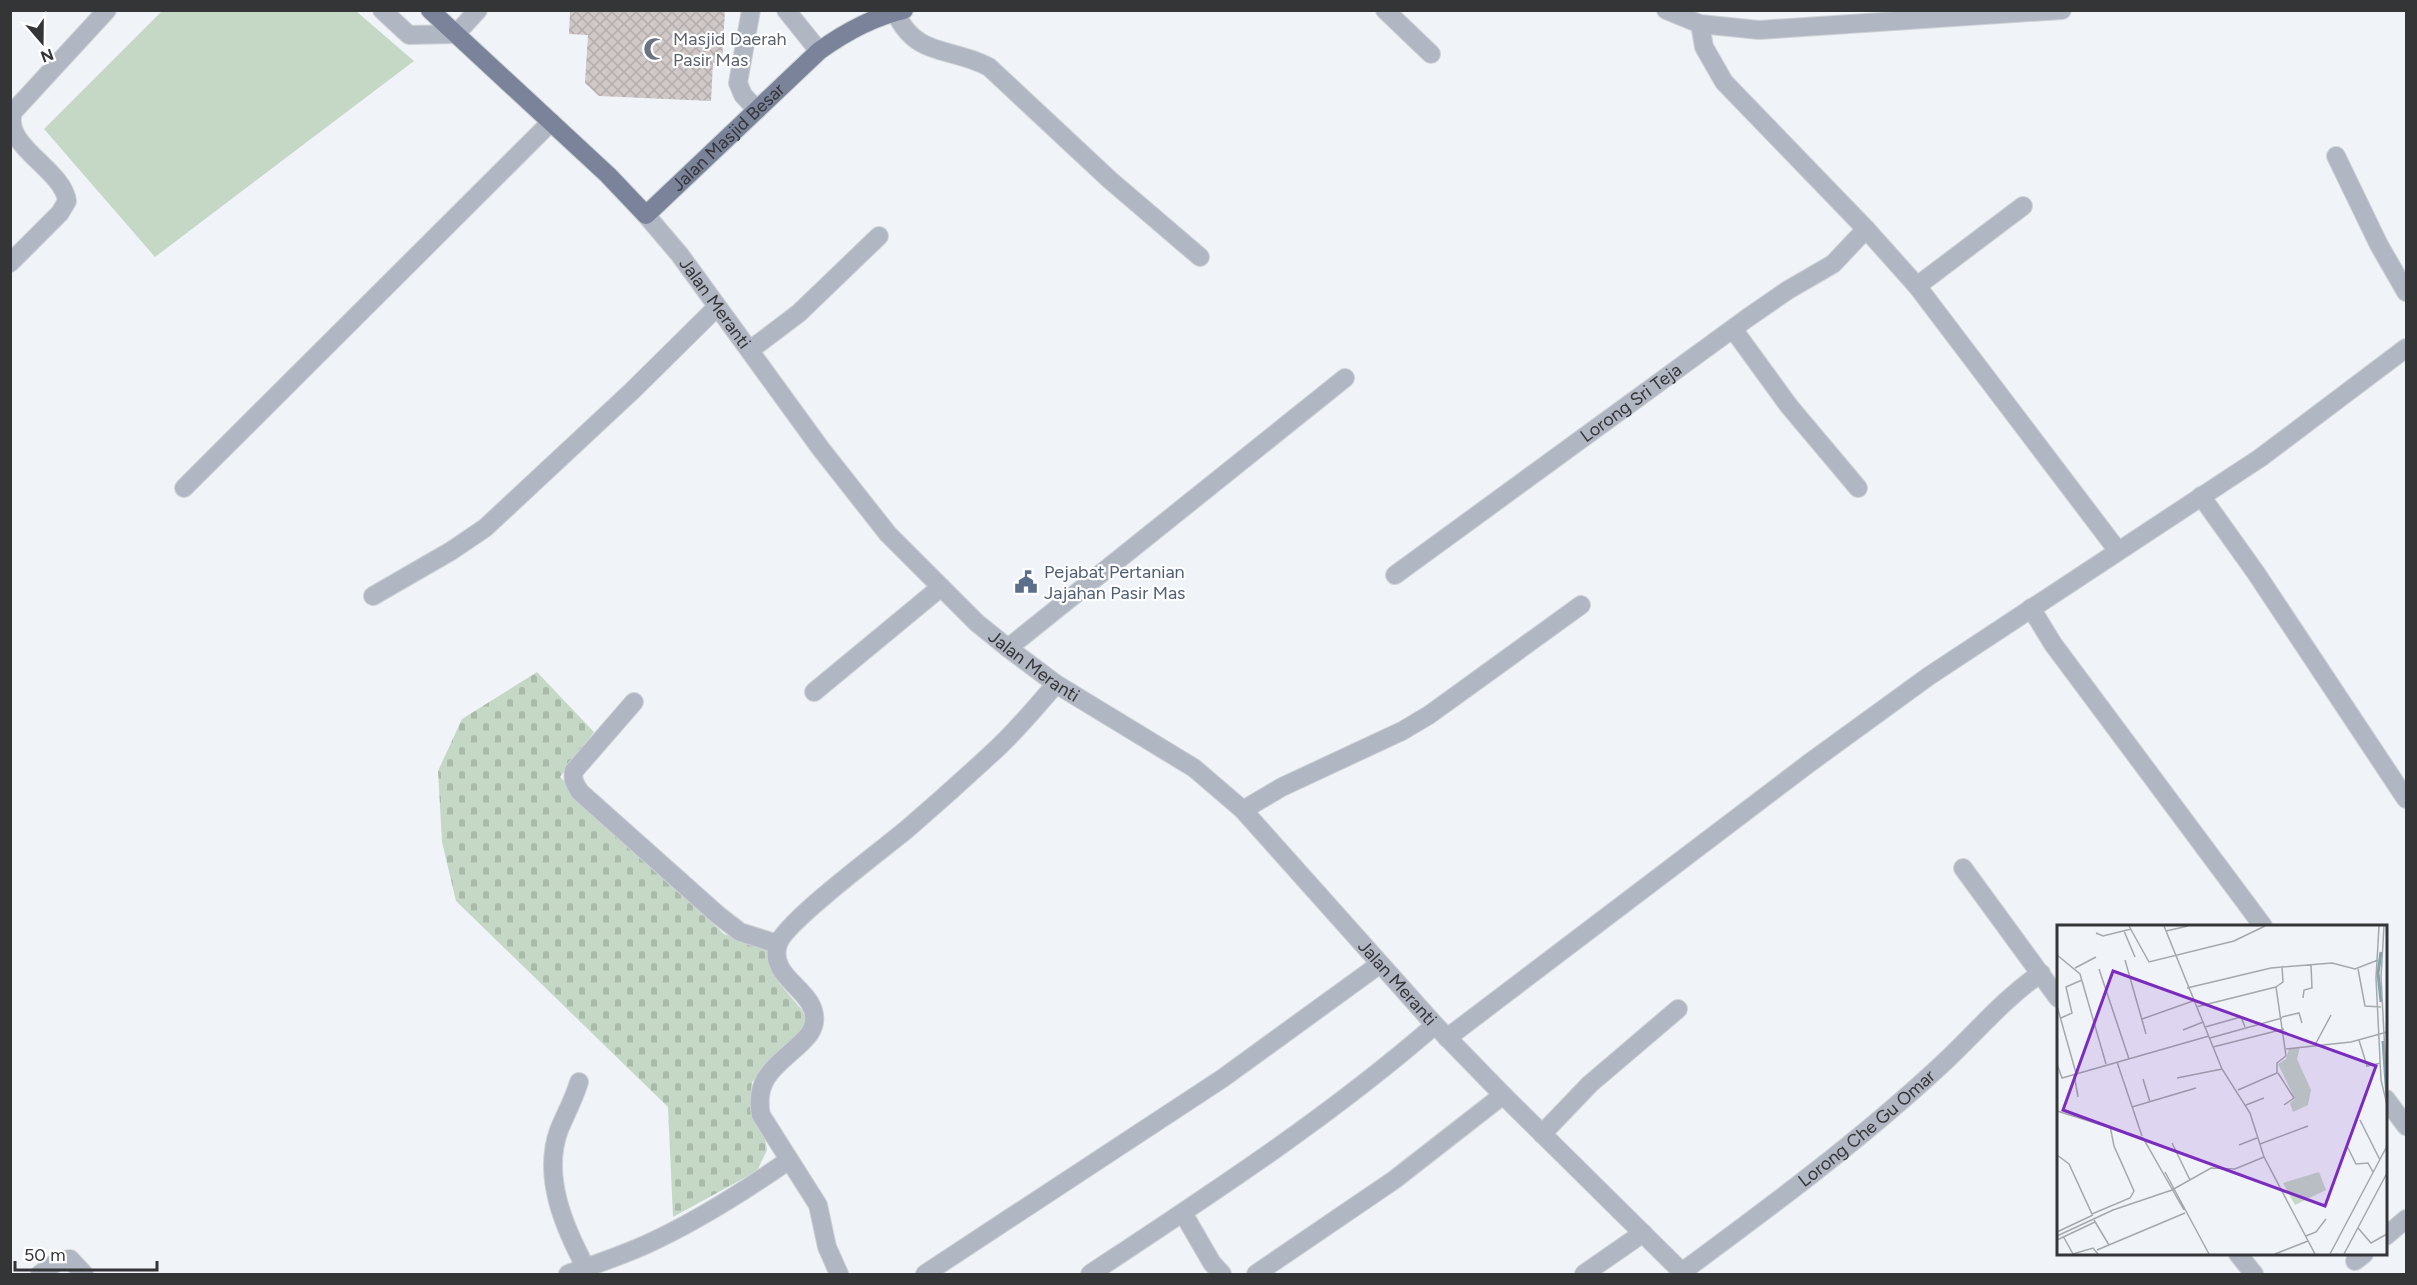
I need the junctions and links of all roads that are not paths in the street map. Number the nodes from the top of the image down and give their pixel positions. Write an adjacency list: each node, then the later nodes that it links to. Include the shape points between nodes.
1 (107, 10): 24 (street, via 13,112 15,133 62,186 67,201)
2 (382, 10): 13 (street, via 408,35)
3 (430, 10): 13 (main road, Jalan Meranti)
4 (478, 10): 13 (street)
5 (751, 10): 16 (street, via 738,83)
6 (786, 10): 14 (street)
7 (1386, 10): 15 (street)
8 (1666, 10): 12 (street)
9 (2062, 10): 11 (street)
10 (899, 11): 14 (main road, Jalan Masjid Besar, via 866,23); 23 (street, via 902,27 917,42 990,66 1110,180)
11 (1987, 13): 12 (street, via 1759,30)
12 (1700, 24): 21 (street, via 1704,47 1724,82)
13 (456, 34): 17 (main road, Jalan Meranti)
14 (819, 51): 16 (main road, Jalan Masjid Besar)
15 (1431, 54)
16 (757, 110): 20 (main road, Jalan Masjid Besar)
17 (551, 122): 20 (main road, Jalan Meranti); 32 (street)
18 (2336, 156): 26 (street)
19 (2023, 206): 25 (street)
20 (646, 214): 27 (street, Jalan Meranti)
21 (1866, 229): 25 (street); 28 (street, Lorong Sri Teja, via 1833,264)
22 (879, 236): 30 (street, via 799,313)
23 (1200, 257)
24 (10, 263)
25 (1917, 286): 35 (street)
26 (2406, 292)
27 (717, 307): 30 (street, Jalan Meranti); 38 (street, via 485,528)
28 (1733, 329): 33 (street, via 1789,406); 36 (street, Lorong Sri Teja)
29 (2406, 348): 34 (street, via 2260,458)
30 (750, 350): 37 (street, Jalan Meranti, via 881,525)
31 (1345, 378): 41 (street)
32 (184, 488)
33 (1858, 488)
34 (2201, 496): 35 (street); 45 (street)
35 (2118, 551): 40 (street)
36 (1395, 575)
37 (940, 587): 41 (street, Jalan Meranti); 43 (street)
38 (373, 597)
39 (1581, 605): 46 (street, via 1429,715)
40 (2031, 608): 48 (street, via 2053,644); 54 (street, via 1929,676)
41 (1008, 648): 42 (street, Jalan Meranti)
42 (1056, 684): 46 (street, Jalan Meranti, via 1194,768); 49 (street, via 994,752 806,913)
43 (814, 692)
44 (634, 702): 49 (street, via 574,771 572,779 576,786 718,915 740,932)
45 (2406, 799)
46 (1243, 810): 50 (street, Jalan Meranti)
47 (1963, 868): 51 (street)
48 (2262, 925)
49 (778, 944): 60 (street, via 781,973 803,993 812,1008 814,1022 809,1035 765,1078 760,1090 761,1115)
50 (1380, 964): 54 (street, Jalan Meranti); 72 (street, via 1223,1078)
51 (2041, 973): 52 (street); 67 (street, Lorong Che Gu Omar, via 2005,1001 1938,1068 1839,1153)
52 (2057, 997)
53 (1678, 1009): 59 (street, via 1590,1084)
54 (1441, 1031): 56 (street, Jalan Meranti); 61 (street)
55 (579, 1082): 66 (street, via 559,1130 553,1169 565,1224)
56 (1503, 1095): 59 (street, Jalan Meranti); 75 (street, via 1394,1180)
57 (2387, 1102): 58 (street)
58 (2406, 1126)
59 (1542, 1134): 63 (street, Jalan Meranti)
60 (789, 1160): 66 (street, via 687,1224); 71 (street, via 818,1205 827,1247)
61 (1183, 1213): 73 (street); 74 (street)
62 (2406, 1219): 64 (street)
63 (1643, 1233): 67 (street, Jalan Meranti); 76 (street)
64 (2387, 1234)
65 (2239, 1255): 77 (street)
66 (586, 1268): 70 (street)
67 (1683, 1273)
68 (40, 1275): 69 (street, via 58,1261 70,1258)
69 (84, 1275)
70 (568, 1275)
71 (839, 1275)
72 (925, 1275)
73 (1090, 1275)
74 (1222, 1275)
75 (1256, 1275)
76 (1584, 1275)
77 (2254, 1275)

